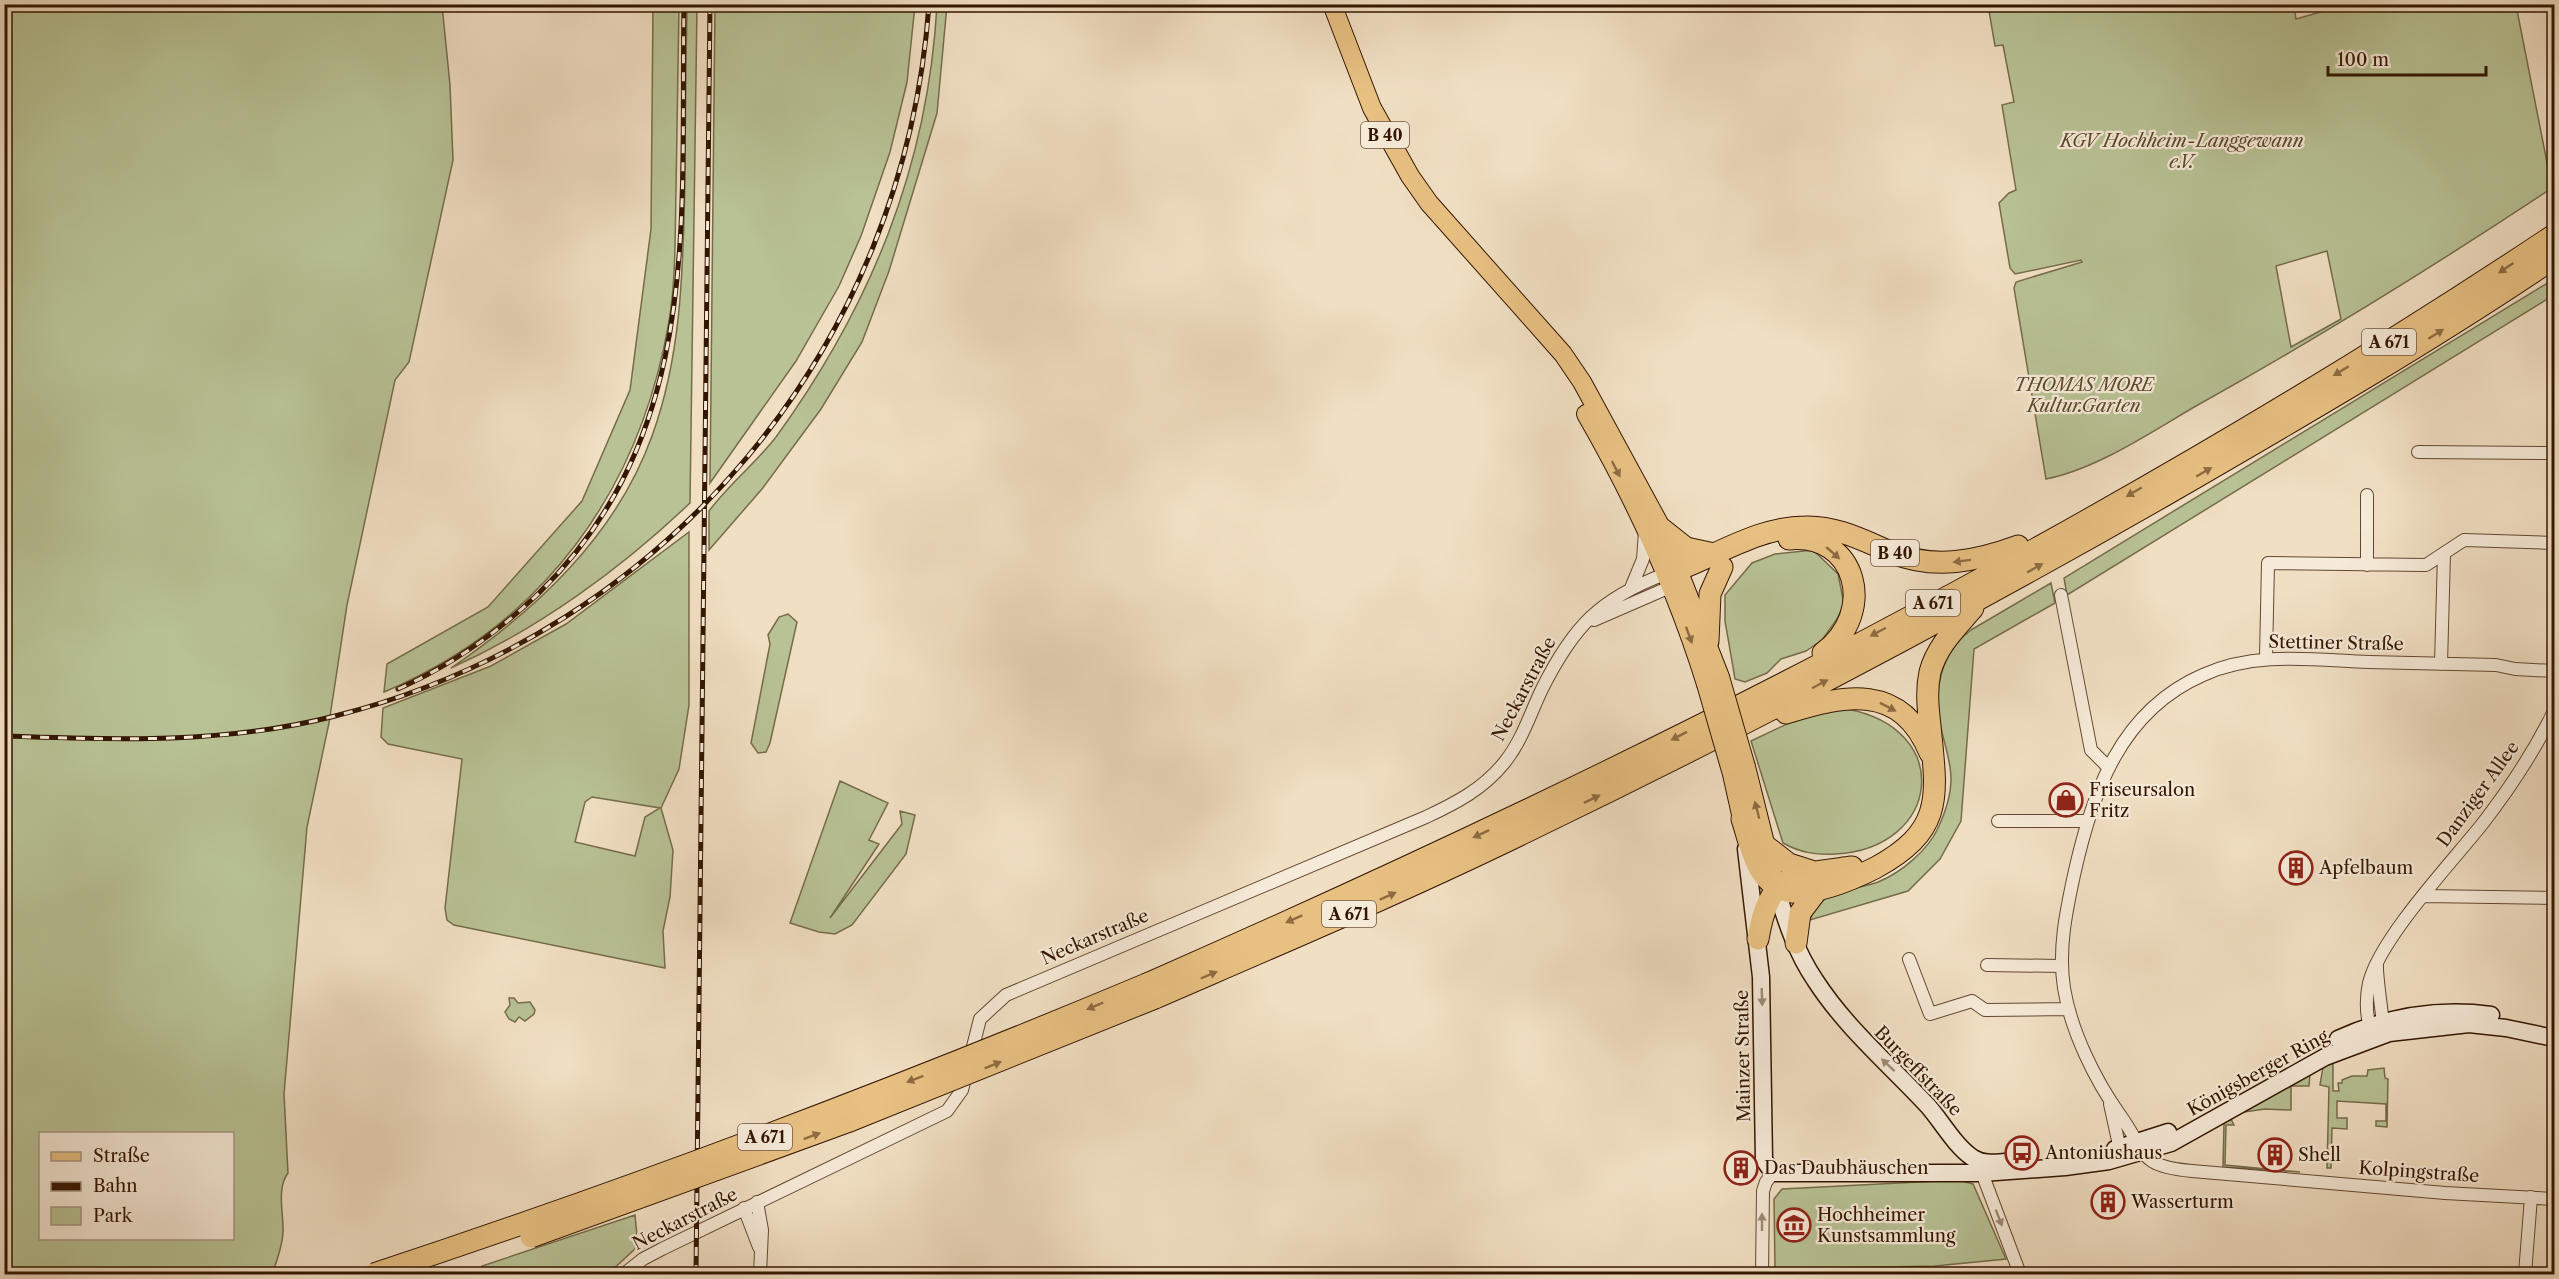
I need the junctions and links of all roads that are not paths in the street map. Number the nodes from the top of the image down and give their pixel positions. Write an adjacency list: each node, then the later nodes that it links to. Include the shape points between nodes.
1 (1332, 4): 8 (main road, B 40, via 1372,108 1410,176 1582,381)
2 (2554, 236): 7 (highway, A 671, one-way to 7, via 2340,372)
3 (2554, 258): 16 (highway, A 671, one-way to 3, via 2355,384)
4 (2418, 452): 5 (street)
5 (2554, 453)
6 (2367, 495): 12 (street)
7 (2077, 525): 11 (highway, B 40, one-way to 11, via 2002,552 1956,562 1908,558 1838,531 1806,526 1775,530); 22 (highway, A 671, one-way to 22)
8 (1654, 529): 11 (highway, B 40, via 1686,548); 13 (main road, B 40); 14 (street)
9 (2554, 543): 10 (street, via 2464,540)
10 (2444, 554): 12 (street, via 2426,565); 20 (street)
11 (1718, 560): 13 (highway); 18 (highway, via 1710,594); 22 (highway, one-way to 22, via 1795,538 1825,546 1847,568 1855,599 1847,630 1833,646)
12 (2367, 565): 19 (street, via 2268,563)
13 (1675, 578): 14 (street, Neckarstraße); 17 (street, Neckarstraße); 18 (main road, B 40); 23 (main road, B 40, one-way to 23)
14 (1631, 588): 17 (street, Neckarstraße, via 1605,603)
15 (2061, 595): 26 (street, via 2091,750)
16 (1984, 597): 25 (highway, A 671, one-way to 16); 27 (highway, via 1945,640 1931,671 1928,704)
17 (1580, 628): 56 (street, Neckarstraße, via 1542,690 1512,752 1470,794 1426,817 1006,995 980,1019 962,1090 947,1111)
18 (1708, 641): 23 (main road, B 40)
19 (2266, 658): 20 (street, Stettiner Straße); 26 (street, Stettiner Straße, via 2204,674 2168,694 2138,722)
20 (2441, 664): 21 (street, Stettiner Straße)
21 (2554, 671)
22 (1787, 680): 42 (highway, A 671, one-way to 42, via 1534,809)
23 (1713, 681): 28 (main road, B 40, bridge)
24 (2554, 711): 35 (street, Danziger Allee, via 2485,820)
25 (1731, 730): 27 (highway, one-way to 27, via 1833,699 1870,700 1893,709 1912,724 1927,744); 42 (highway, A 671, one-way to 25, via 1445,870)
26 (2108, 767): 31 (street, Stettiner Straße)
27 (1934, 768): 33 (highway, via 1935,792 1927,821 1909,846 1866,872)
28 (1739, 771): 29 (main road, B 40); 32 (main road, B 40, one-way to 28)
29 (1742, 819): 34 (highway, via 1764,878); 37 (main road, Mainzer Straße)
30 (1998, 821): 31 (street)
31 (2088, 821): 41 (street, Stettiner Straße, via 2065,918)
32 (1767, 847): 33 (highway); 34 (main road, B 40)
33 (1817, 880): 34 (highway, via 1786,881); 38 (highway, via 1800,913)
34 (1776, 887): 37 (highway, via 1764,908); 38 (main road, Burgeffstraße)
35 (2425, 896): 36 (street); 44 (street, Danziger Allee, via 2377,964)
36 (2554, 898)
37 (1758, 939): 53 (main road, Mainzer Straße, one-way to 53, via 1764,1156)
38 (1796, 943): 48 (main road, Burgeffstraße, one-way to 38, via 1905,1080 1837,1011 1814,979)
39 (1909, 959): 43 (street, via 1930,1014 1971,1001 1985,1010)
40 (1987, 965): 41 (street)
41 (2062, 966): 43 (street, Stettiner Straße)
42 (1152, 991): 59 (highway, A 671, one-way to 59, bridge, via 739,1147); 60 (highway, A 671, one-way to 42, bridge, via 785,1146 950,1082)
43 (2068, 1010): 47 (street, Stettiner Straße)
44 (2375, 1028): 45 (main road, Königsberger Ring, via 2415,1015 2468,1012); 46 (main road, Königsberger Ring, via 2469,1024); 49 (main road, Königsberger Ring, via 2186,1136)
45 (2554, 1028)
46 (2554, 1038)
47 (2109, 1100): 49 (street, Stettiner Straße); 50 (street, Stettiner Straße)
48 (1956, 1140): 51 (main road, Burgeffstraße); 52 (main road, via 1955,1161)
49 (2139, 1148): 50 (main road, Königsberger Ring); 54 (street, Kolpingstraße, via 2154,1164 2173,1170)
50 (2120, 1153): 51 (main road, Königsberger Ring)
51 (1985, 1168): 52 (main road, Königsberger Ring); 64 (street, one-way to 64)
52 (1936, 1172): 53 (main road, Königsberger Ring)
53 (1773, 1173): 63 (street, one-way to 53, via 1763,1191)
54 (2531, 1197): 55 (street, Kolpingstraße); 65 (street)
55 (2554, 1199)
56 (757, 1202): 57 (street, Neckarstraße); 58 (street, via 762,1230)
57 (744, 1208): 58 (street); 61 (street, Neckarstraße, via 643,1259)
58 (760, 1251): 62 (street)
59 (375, 1275)
60 (420, 1275)
61 (624, 1275)
62 (760, 1275)
63 (1762, 1275)
64 (2020, 1275)
65 (2525, 1275)

